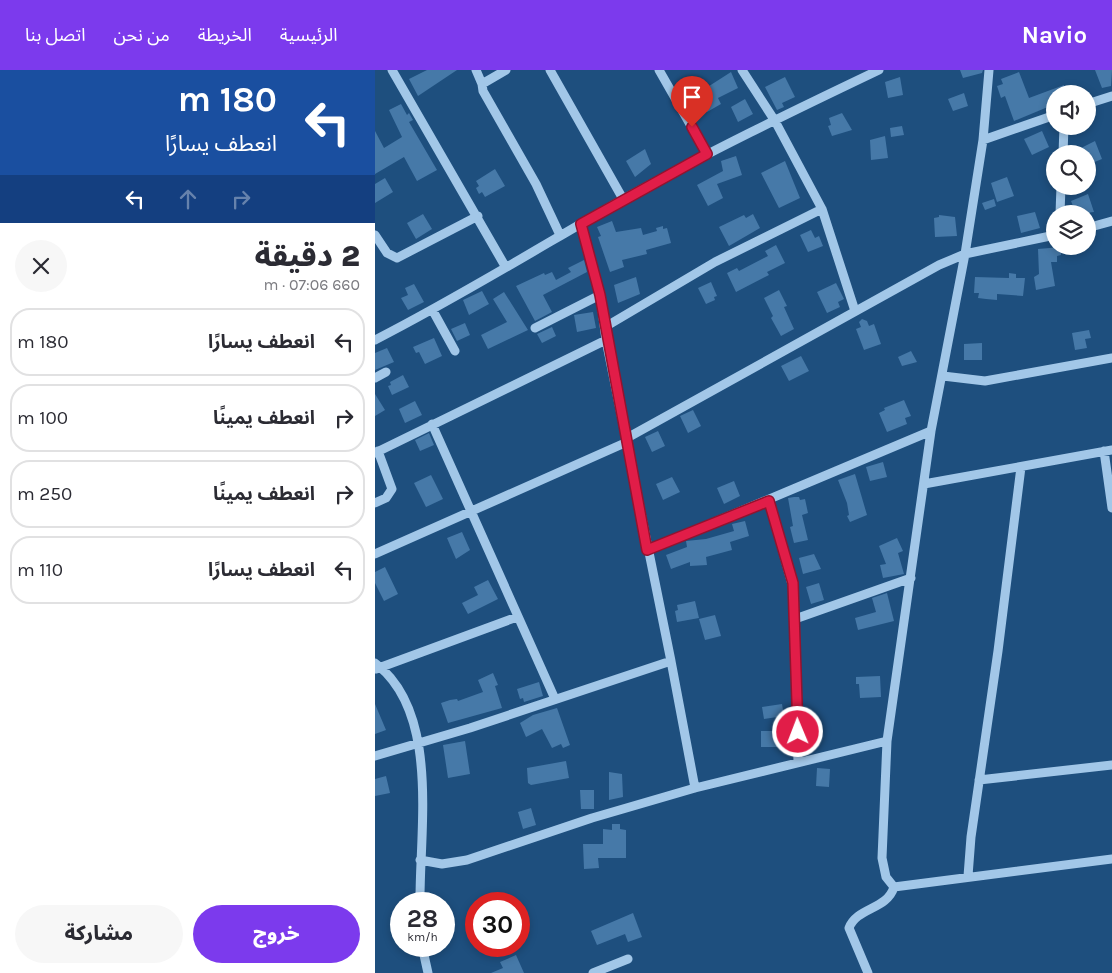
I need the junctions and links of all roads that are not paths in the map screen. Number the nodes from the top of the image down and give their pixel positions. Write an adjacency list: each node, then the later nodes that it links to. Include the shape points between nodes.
1 (392, 70): 18 (street)
2 (476, 70): 9 (street)
3 (506, 70): 9 (street)
4 (550, 70): 16 (street)
5 (659, 70): 15 (street)
6 (743, 70): 13 (street)
7 (879, 70): 13 (street)
8 (989, 70): 14 (street)
9 (483, 84): 23 (street, via 487,100 537,184)
10 (1112, 96): 11 (street)
11 (1096, 101)
12 (1046, 118): 14 (street)
13 (775, 121): 15 (street); 17 (street)
14 (983, 140): 25 (street)
15 (707, 154): 16 (street)
16 (623, 199): 20 (street)
17 (822, 209): 29 (street); 30 (street, via 715,262)
18 (478, 216): 22 (street, via 397,258 387,253); 26 (street)
19 (1112, 221): 21 (street)
20 (581, 224): 23 (street); 27 (street)
21 (1096, 225)
22 (375, 235)
23 (560, 235): 26 (street)
24 (1046, 236): 25 (street)
25 (965, 254): 29 (street); 37 (street)
26 (505, 266): 28 (street)
27 (600, 295): 30 (street); 31 (street)
28 (433, 311): 32 (street); 34 (street)
29 (855, 311): 41 (street)
30 (605, 327): 33 (street)
31 (535, 328)
32 (375, 340)
33 (607, 340): 39 (street); 41 (street)
34 (455, 351)
35 (1112, 358): 37 (street, via 985,381)
36 (386, 372): 38 (street)
37 (943, 376): 40 (street)
38 (375, 378)
39 (432, 424): 43 (street); 49 (street)
40 (931, 431): 45 (street); 46 (street)
41 (627, 440): 49 (street); 50 (street)
42 (1108, 450): 44 (street); 48 (street)
43 (377, 452): 47 (street, via 392,489 386,498)
44 (1021, 467): 45 (street); 63 (street)
45 (924, 484): 52 (street)
46 (769, 501): 50 (street); 54 (street, via 792,577)
47 (375, 503)
48 (1112, 508)
49 (472, 513): 51 (street); 53 (street)
50 (647, 550): 55 (street)
51 (375, 554)
52 (911, 578): 54 (street); 58 (street)
53 (517, 618): 56 (street); 57 (street)
54 (795, 618): 61 (street)
55 (671, 661): 57 (street); 64 (street)
56 (377, 667): 59 (street, via 391,677 399,691)
57 (555, 699): 59 (street)
58 (887, 741): 61 (street); 68 (street, via 882,858 886,877)
59 (418, 743): 60 (street); 66 (street, via 424,801)
60 (375, 756)
61 (797, 762): 64 (street)
62 (1112, 765): 63 (street)
63 (979, 780): 67 (street)
64 (695, 788): 66 (street, via 467,860 442,864)
65 (1112, 859): 67 (street)
66 (420, 860): 69 (street)
67 (968, 876): 68 (street)
68 (894, 887): 74 (street, via 884,902 855,917 849,928)
69 (420, 892)
70 (424, 957): 72 (street)
71 (628, 960): 73 (street)
72 (428, 973)
73 (593, 973)
74 (868, 973)

